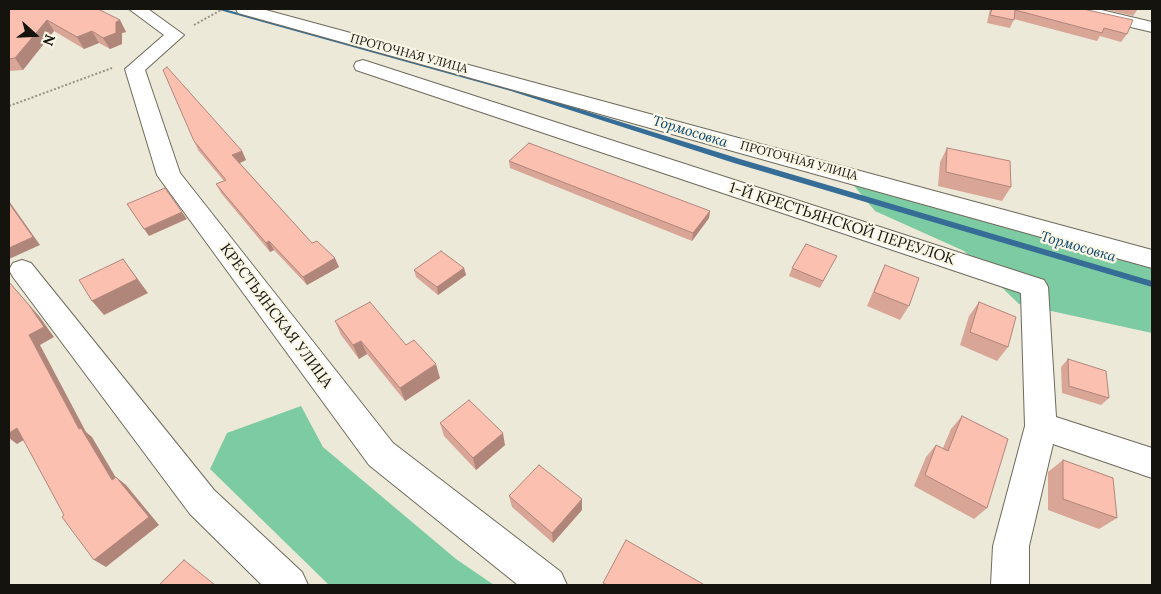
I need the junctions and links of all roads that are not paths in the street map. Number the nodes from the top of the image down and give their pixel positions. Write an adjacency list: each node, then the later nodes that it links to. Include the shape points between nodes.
1 (137, 9): 11 (street, КРЕСТЬЯНСКАЯ УЛИЦА, via 175,35 135,69 168,175 381,454)
2 (244, 9): 6 (street, ПРОТОЧНАЯ УЛИЦА)
3 (1077, 9): 4 (street)
4 (1152, 27)
5 (363, 66): 8 (street, 1-Й КРЕСТЬЯНСКОЙ ПЕРЕУЛОК, via 1034,287)
6 (1152, 259)
7 (22, 270): 10 (street, via 202,502)
8 (1040, 426): 9 (street); 12 (street, 1-Й КРЕСТЬЯНСКОЙ ПЕРЕУЛОК, via 1012,546)
9 (1152, 463)
10 (289, 585)
11 (548, 585)
12 (1010, 585)

